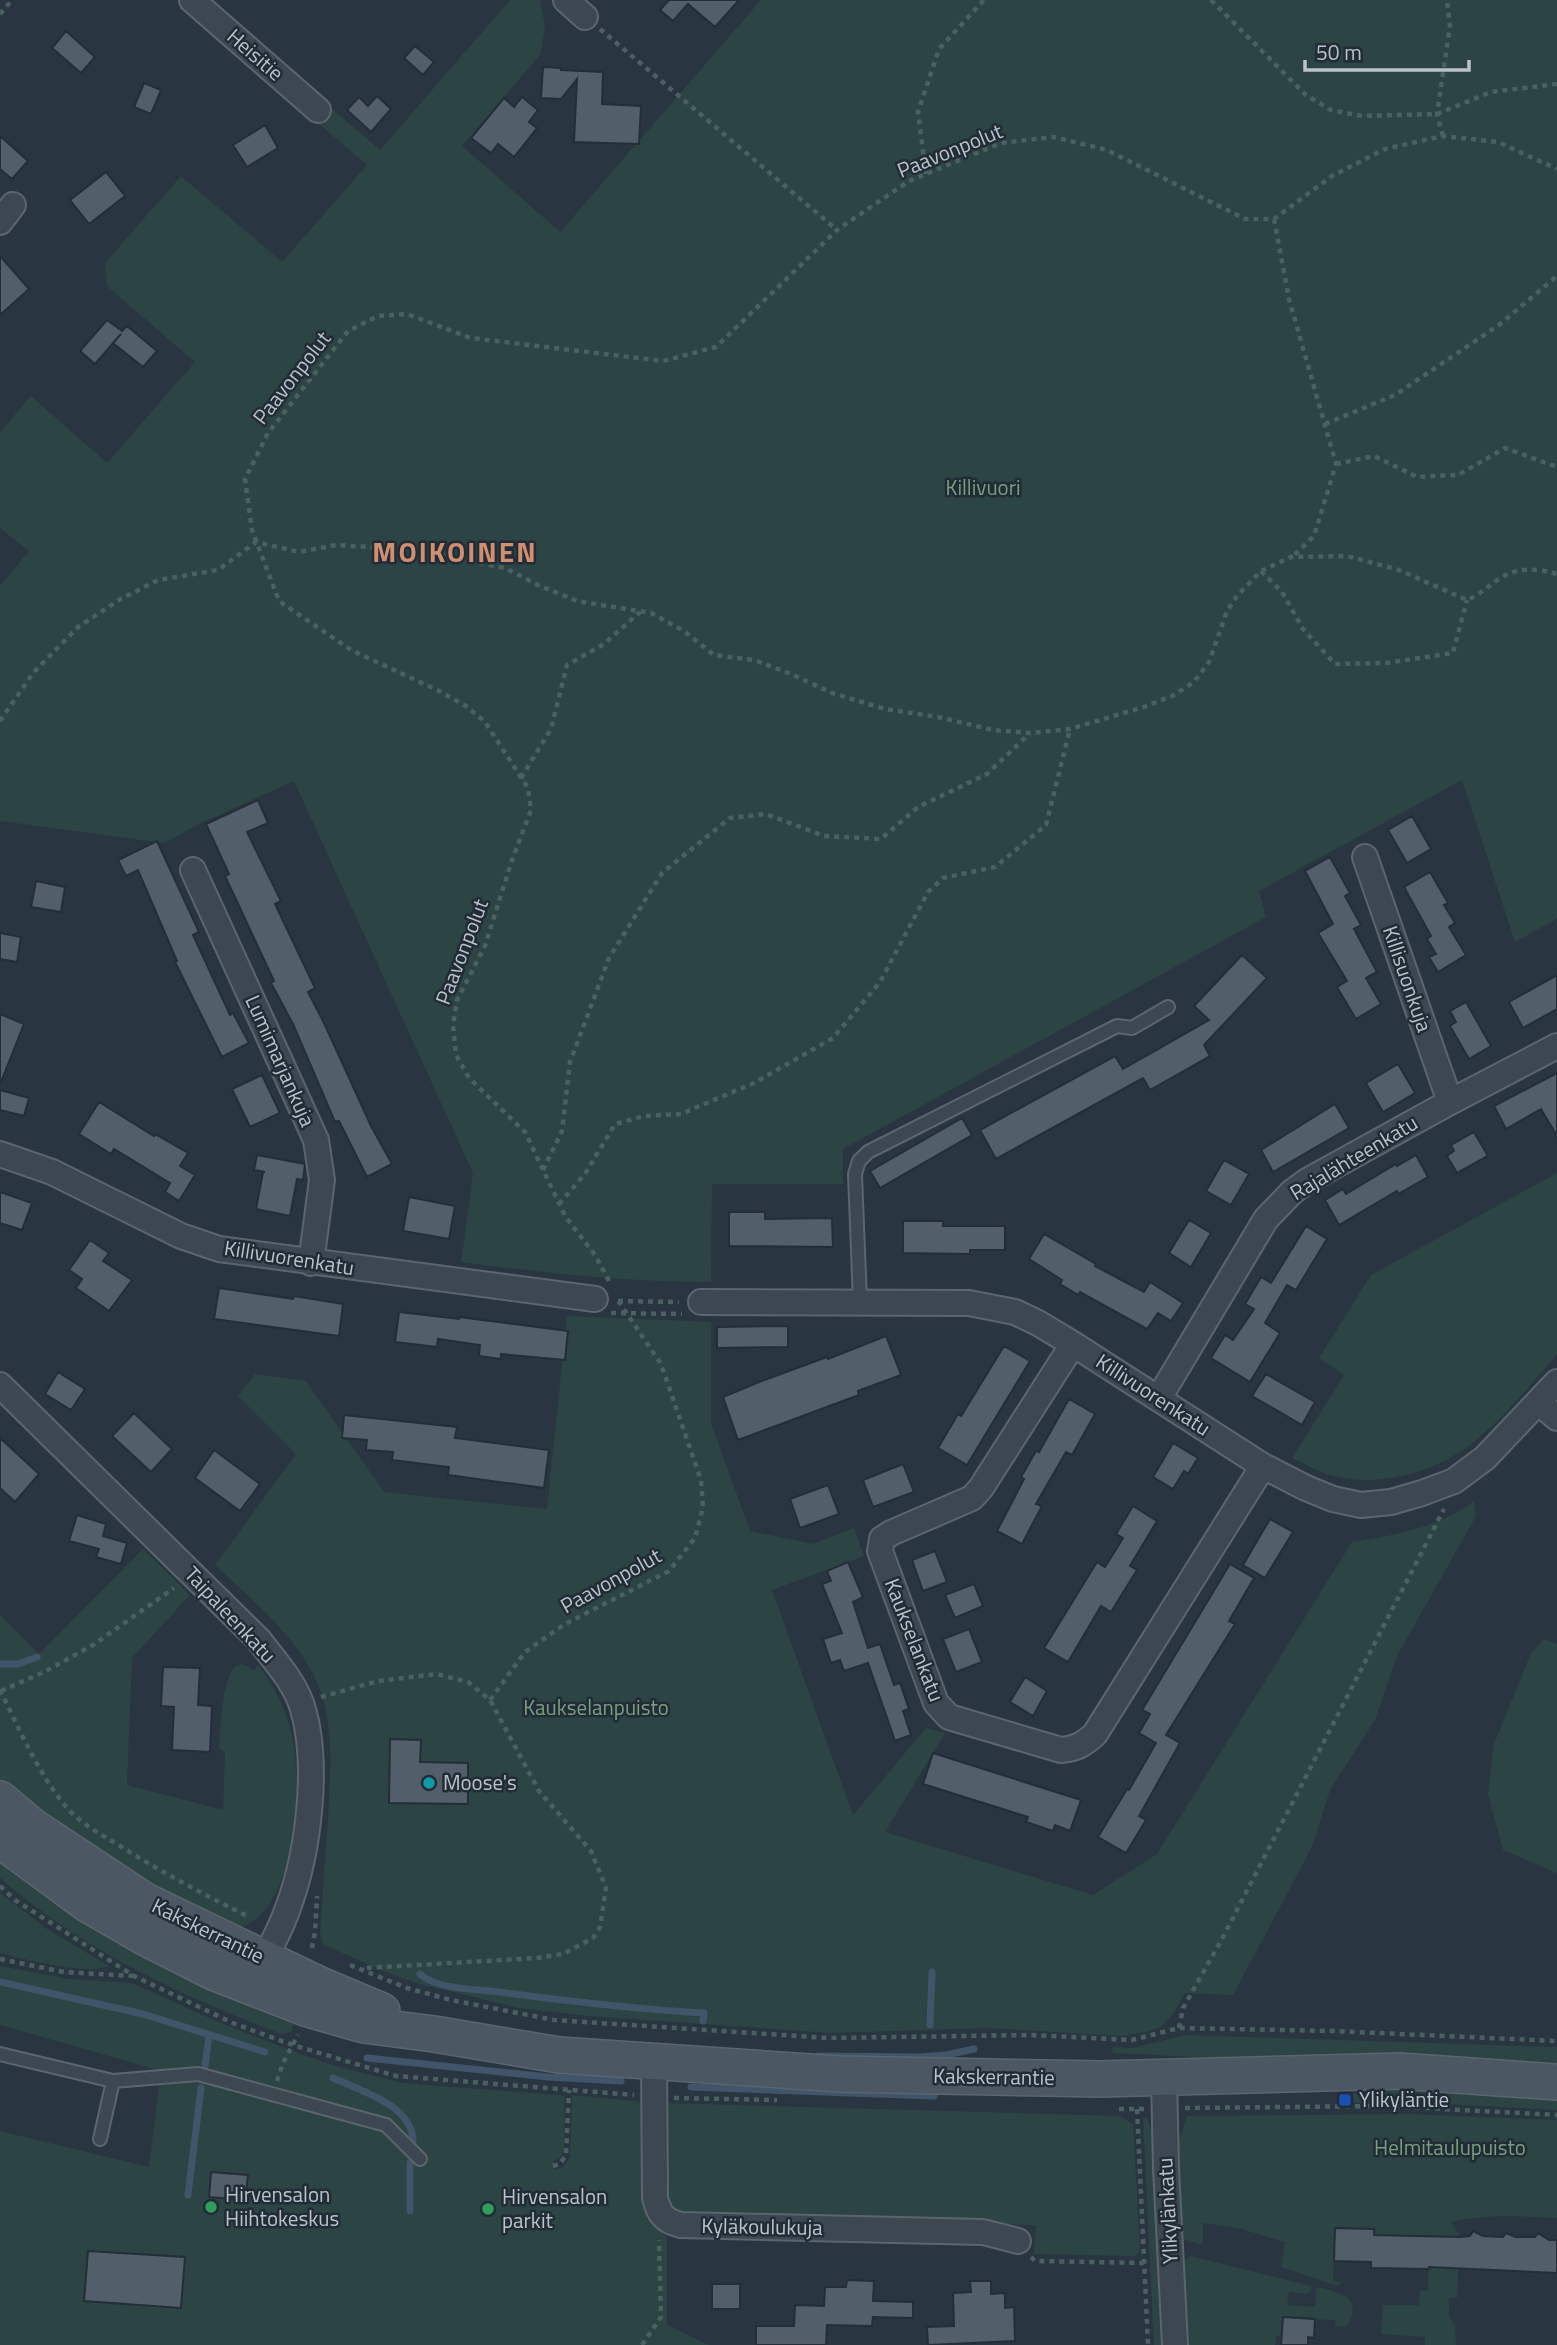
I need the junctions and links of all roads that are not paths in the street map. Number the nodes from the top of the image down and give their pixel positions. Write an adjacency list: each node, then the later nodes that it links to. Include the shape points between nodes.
1 (192, 0): 4 (street, Heisitie)
2 (566, 0): 3 (street)
3 (585, 17)
4 (318, 110)
5 (1365, 857): 9 (street, Killisuonkuja)
6 (193, 870): 11 (street, Lumimarjankuja, via 316,1140 322,1180)
7 (1168, 1007): 12 (lane, via 1132,1028 1117,1026 859,1161 855,1174)
8 (1557, 1046): 9 (street, Rajalähteenkatu)
9 (1450, 1102): 18 (street, Rajalähteenkatu, via 1307,1181 1279,1205 1226,1283)
10 (0, 1154): 11 (street, Killivuorenkatu, via 52,1172 181,1236 219,1249)
11 (311, 1263): 13 (street, Killivuorenkatu)
12 (860, 1302): 14 (street, Killivuorenkatu); 15 (street, Killivuorenkatu, via 991,1306 1026,1318)
13 (606, 1304)
14 (692, 1308)
15 (1073, 1344): 18 (street, Killivuorenkatu); 20 (street, Kaukselankatu, via 972,1498 882,1539 880,1551 936,1703 949,1717 1061,1750 1085,1744)
16 (1557, 1382): 19 (street, Killivuorenkatu)
17 (0, 1385): 23 (street, Taipaleenkatu, via 259,1640 301,1703 312,1776 302,1862 289,1906)
18 (1159, 1398): 20 (street, Killivuorenkatu)
19 (1548, 1410): 20 (street, Killivuorenkatu, via 1454,1481 1391,1502 1361,1505 1333,1499)
20 (1263, 1466)
21 (0, 1799): 23 (main road, Kakskerrantie, via 32,1826 147,1902)
22 (0, 1840): 23 (main road, Kakskerrantie, via 87,1904 213,1972)
23 (264, 1959): 25 (main road, Kakskerrantie, via 434,2034 559,2055)
24 (0, 2054): 27 (lane)
25 (654, 2062): 26 (main road, Kakskerrantie, via 839,2074); 31 (street, Kyläkoulukuja, via 655,2198 662,2217 671,2223 983,2232)
26 (1164, 2078): 28 (main road, Kakskerrantie, via 1399,2071); 32 (street, Ylikylänkatu)
27 (113, 2081): 29 (lane); 30 (lane, via 198,2074 386,2125)
28 (1557, 2082)
29 (100, 2139)
30 (420, 2159)
31 (1018, 2241)
32 (1175, 2345)

